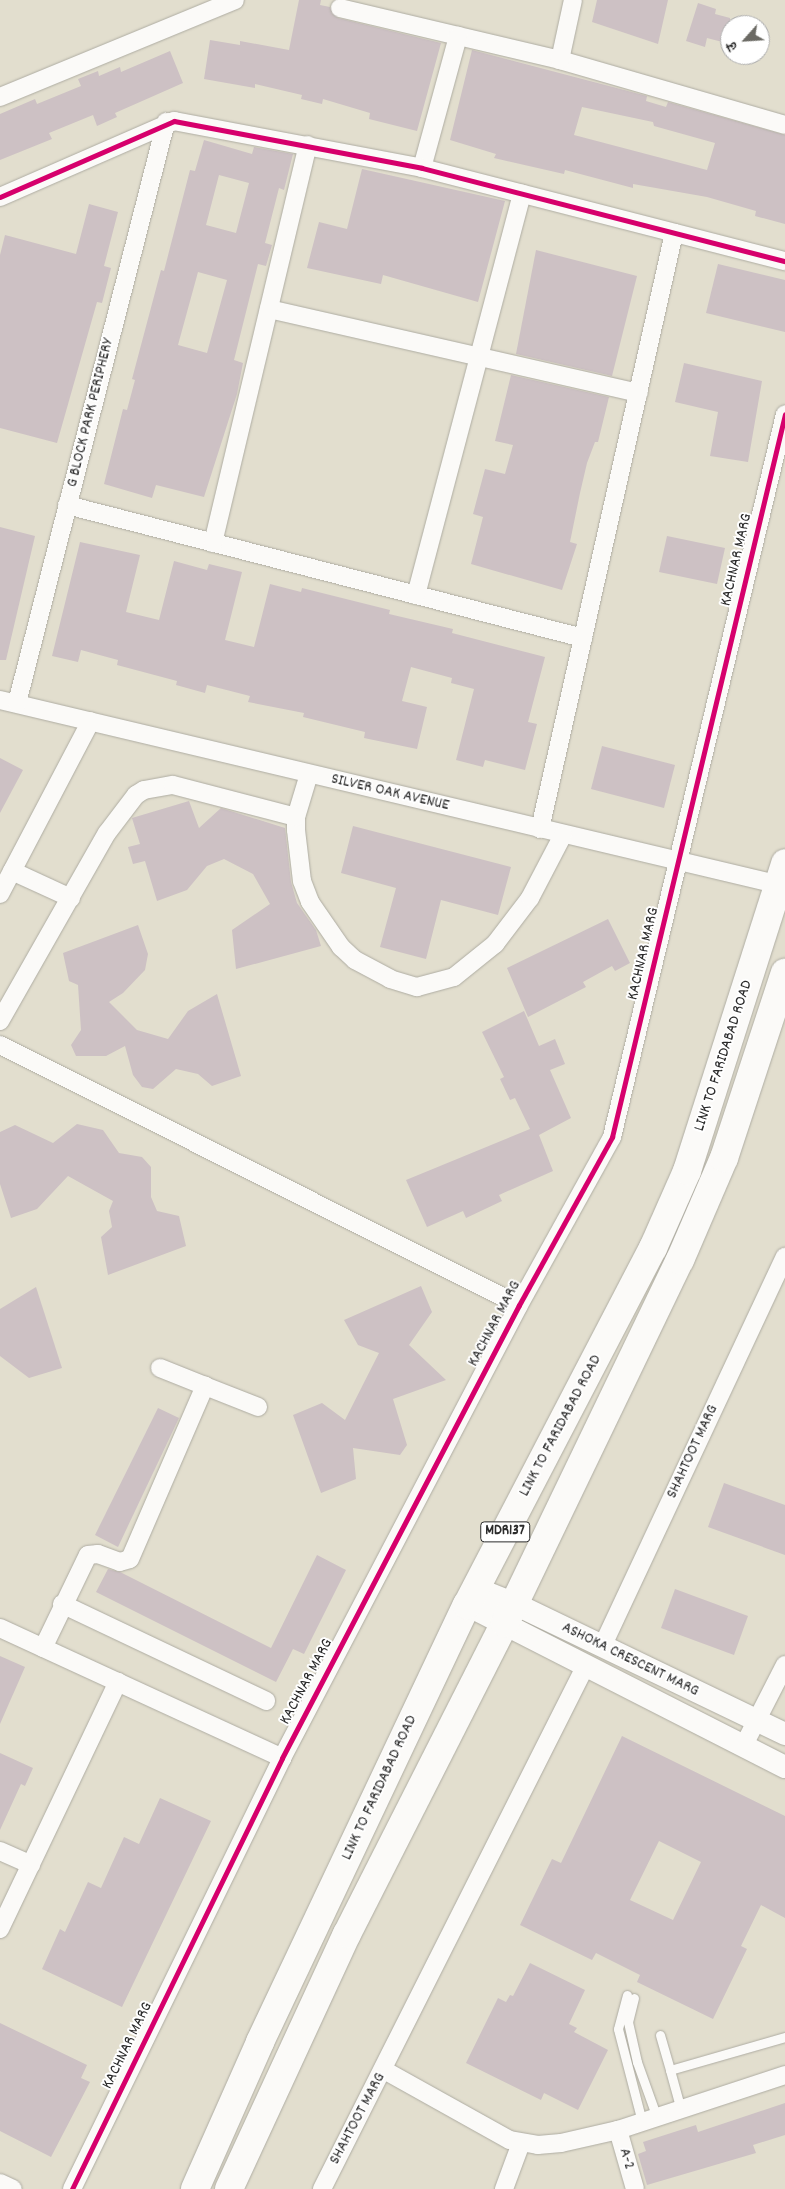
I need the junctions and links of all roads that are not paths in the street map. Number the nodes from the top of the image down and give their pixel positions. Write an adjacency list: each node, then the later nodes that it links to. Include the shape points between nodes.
1 (235, 0): 6 (street)
2 (573, 0): 5 (street)
3 (340, 8): 4 (street)
4 (458, 36): 5 (street); 10 (street)
5 (560, 60): 8 (street)
6 (0, 97)
7 (166, 122): 9 (street, via 182,121); 12 (street); 19 (street, G BLOCK PARK PERIPHERY)
8 (785, 125)
9 (308, 145): 10 (street); 15 (street)
10 (422, 168): 11 (street)
11 (522, 194): 13 (street); 16 (street)
12 (0, 197)
13 (674, 233): 14 (street); 17 (street)
14 (785, 261)
15 (269, 309): 16 (street); 20 (street)
16 (479, 356): 17 (street); 21 (street)
17 (638, 393): 22 (street)
18 (785, 414): 29 (street, KACHNAR MARG)
19 (68, 505): 20 (street); 23 (street, G BLOCK PARK PERIPHERY)
20 (213, 543): 21 (street)
21 (416, 595): 22 (street)
22 (583, 638): 27 (street)
23 (8, 702): 24 (street, SILVER OAK AVENUE)
24 (91, 721): 25 (street, SILVER OAK AVENUE); 30 (street)
25 (309, 774): 26 (street); 27 (street, SILVER OAK AVENUE)
26 (296, 817): 28 (street, via 302,881 310,902 341,947 371,971 416,987 454,977 496,944 530,898); 33 (street, via 173,786 144,790 107,833)
27 (540, 829): 28 (street, SILVER OAK AVENUE)
28 (562, 835): 29 (street, SILVER OAK AVENUE)
29 (678, 862): 31 (street, SILVER OAK AVENUE); 38 (street, KACHNAR MARG, via 612,1138)
30 (12, 872): 32 (street); 33 (street)
31 (782, 874): 42 (main road, LINK TO FARIDABAD ROAD / MDR137, via 675,1196 612,1330)
32 (0, 894)
33 (71, 898): 35 (street)
34 (785, 973): 44 (main road, LINK TO FARIDABAD ROAD / MDR137, via 721,1166 680,1260)
35 (0, 1021)
36 (0, 1045): 38 (street)
37 (785, 1257): 46 (street, SHAHTOOT MARG)
38 (519, 1305): 55 (street, KACHNAR MARG)
39 (160, 1368): 40 (street)
40 (205, 1386): 41 (street); 43 (street, via 130,1559 120,1562 98,1554 88,1555)
41 (258, 1407)
42 (471, 1596): 44 (street); 72 (main road, LINK TO FARIDABAD ROAD / MDR137, via 260,2042)
43 (62, 1604): 47 (street); 51 (street)
44 (510, 1613): 46 (street, ASHOKA CRESCENT MARG); 48 (street); 73 (main road, LINK TO FARIDABAD ROAD / MDR137, via 347,1934)
45 (0, 1628): 47 (street)
46 (602, 1647): 52 (street, ASHOKA CRESCENT MARG)
47 (43, 1648): 50 (street)
48 (586, 1664): 54 (street); 62 (street, SHAHTOOT MARG)
49 (785, 1665): 52 (street)
50 (118, 1682): 55 (street); 58 (street)
51 (266, 1701)
52 (757, 1722): 53 (street, ASHOKA CRESCENT MARG); 54 (street)
53 (785, 1734)
54 (744, 1745): 56 (street)
55 (282, 1758): 71 (street, KACHNAR MARG)
56 (785, 1767)
57 (0, 1851): 58 (street)
58 (31, 1865): 59 (street)
59 (0, 1929)
60 (660, 2034): 63 (lane)
61 (785, 2037): 63 (lane)
62 (384, 2070): 68 (street); 74 (street, SHAHTOOT MARG)
63 (670, 2070): 65 (lane)
64 (785, 2075): 65 (street)
65 (681, 2110): 66 (street)
66 (650, 2120): 66 (lane, via 629,2031 631,1996 618,2029); 67 (street)
67 (618, 2130): 68 (street, via 561,2143); 76 (street, A-2)
68 (521, 2143): 75 (street)
69 (0, 2183): 70 (street)
70 (12, 2189)
71 (72, 2189)
72 (195, 2189)
73 (229, 2189)
74 (322, 2189)
75 (504, 2189)
76 (634, 2189)

